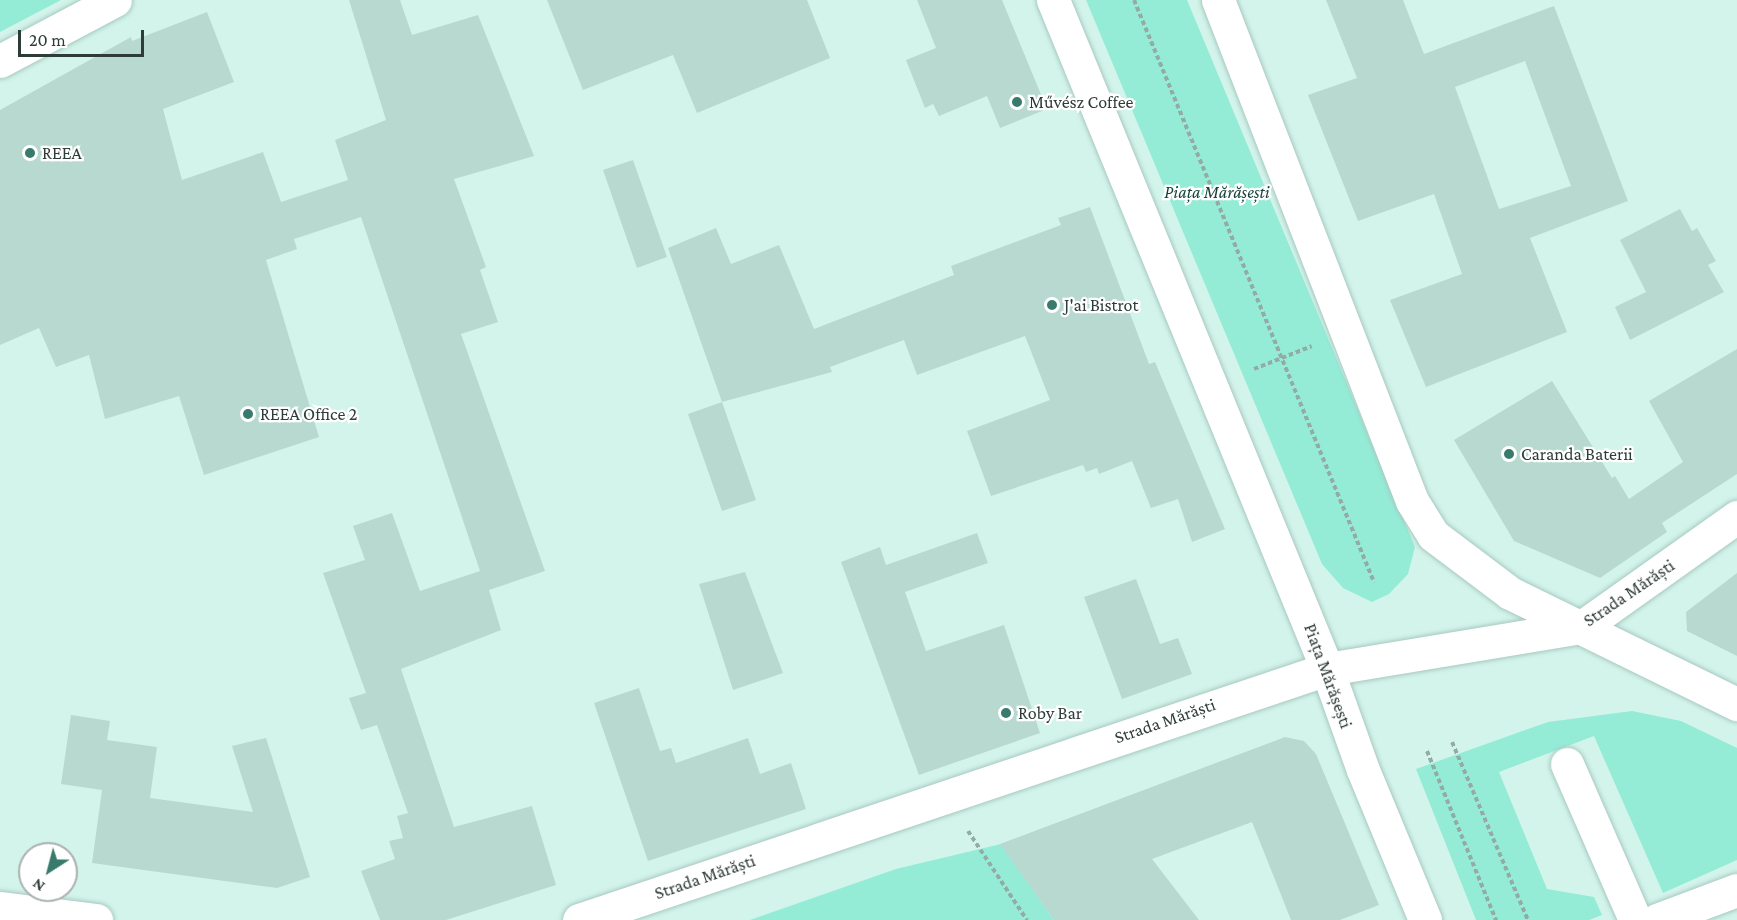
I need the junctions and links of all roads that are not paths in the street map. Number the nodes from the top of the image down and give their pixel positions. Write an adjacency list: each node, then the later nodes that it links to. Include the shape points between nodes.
1 (115, 0): 4 (main road)
2 (1053, 0): 7 (main road, Piața Mărășești)
3 (1218, 0): 6 (main road, via 1412,501 1433,535 1502,586)
4 (0, 61)
5 (1737, 516): 6 (main road, Strada Mărăști)
6 (1582, 627): 7 (main road, Strada Mărăști); 8 (main road)
7 (1327, 669): 13 (main road, Strada Mărăști); 14 (main road, Piața Mărășești, via 1363,770)
8 (1737, 704)
9 (1567, 764): 15 (main road)
10 (1737, 890): 16 (main road)
11 (0, 908): 12 (main road)
12 (96, 920)
13 (579, 920)
14 (1425, 920)
15 (1635, 920)
16 (1657, 920)

